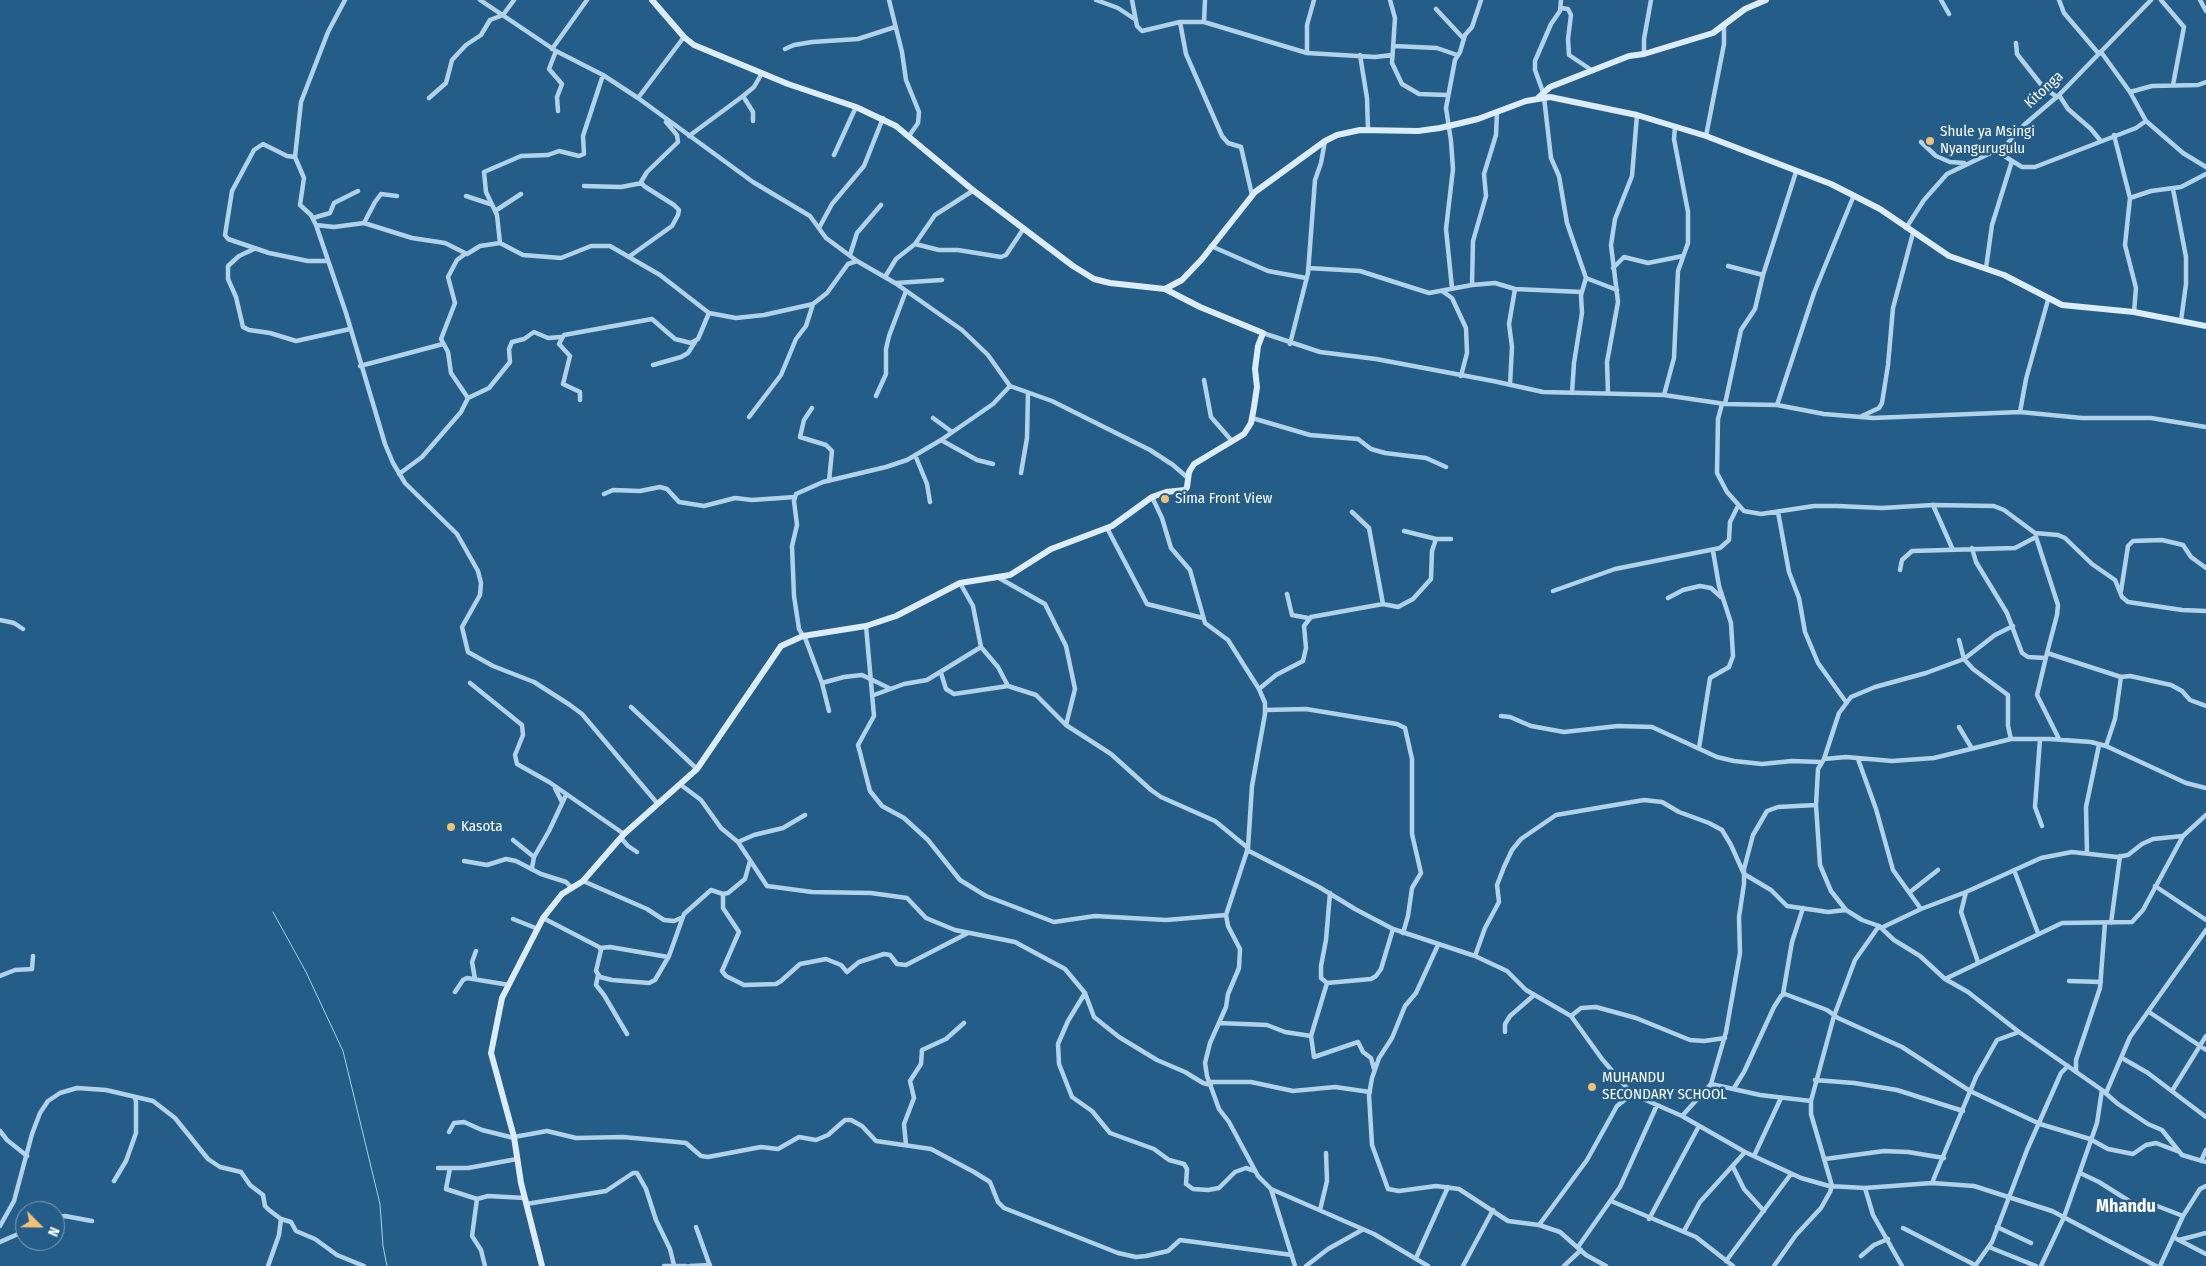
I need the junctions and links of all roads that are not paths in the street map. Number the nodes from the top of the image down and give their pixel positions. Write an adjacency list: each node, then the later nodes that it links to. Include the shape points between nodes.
1 (346, 0): 75 (street, via 328,32 301,102)
2 (480, 0): 25 (street)
3 (514, 0): 25 (street)
4 (587, 0): 36 (street)
5 (652, 0): 31 (street)
6 (889, 0): 30 (street)
7 (1096, 0): 26 (street, via 1118,8)
8 (1132, 0): 26 (street)
9 (1205, 0): 28 (street)
10 (1314, 0): 37 (street, via 1307,25)
11 (1390, 0): 34 (street, via 1395,18)
12 (1481, 0): 32 (street, via 1472,27)
13 (1561, 0): 21 (street)
14 (1651, 0): 39 (street)
15 (1766, 0): 29 (street, via 1745,9)
16 (1941, 0): 24 (street)
17 (2059, 0): 38 (street, via 2064,13)
18 (2151, 0): 38 (street, Kitonga)
19 (2161, 0): 47 (street, via 2184,27)
20 (2200, 0): 23 (street)
21 (1561, 8): 43 (street, via 1568,9 1571,15 1569,55); 51 (street, via 1535,61)
22 (1436, 10): 32 (street)
23 (2206, 11)
24 (1949, 14)
25 (503, 15): 36 (street); 53 (street, via 490,20 481,35 457,54 452,60 446,84)
26 (1136, 20): 27 (street, via 1139,29 1145,32)
27 (1180, 22): 28 (street); 88 (street, via 1186,54 1222,136 1228,143 1241,147)
28 (1204, 22): 37 (street)
29 (1724, 25): 39 (street, via 1712,33); 68 (street, via 1724,44)
30 (895, 27): 35 (street, via 858,39 794,44); 67 (street, via 909,92 919,112 918,123)
31 (684, 37): 44 (street, via 706,51); 54 (street)
32 (1464, 38): 42 (street)
33 (2016, 43): 52 (street, via 2017,54 2043,87)
34 (1394, 46): 41 (street); 42 (street, via 1437,48)
35 (785, 49)
36 (554, 50): 45 (street); 56 (street, via 549,69 562,84)
37 (1307, 52): 40 (street)
38 (2100, 53): 48 (street); 52 (street, Kitonga)
39 (1644, 54): 43 (street, via 1629,56)
40 (1360, 55): 41 (street); 65 (street, via 1368,98)
41 (1392, 55): 49 (street, via 1394,68 1404,87 1424,95)
42 (1457, 55): 49 (street)
43 (1593, 71): 51 (street)
44 (762, 73): 50 (street, via 754,87); 55 (street)
45 (604, 75): 54 (street); 92 (street, via 583,136 584,154 579,156 559,151 548,155 521,156 487,170 484,178)
46 (2206, 82): 47 (street)
47 (2173, 85): 48 (street)
48 (2130, 92): 62 (street)
49 (1448, 95): 63 (street)
50 (743, 96): 61 (street, via 753,112); 66 (street)
51 (1541, 96): 57 (street); 58 (street); 119 (street, via 1551,158 1559,176 1567,223)
52 (2058, 96): 70 (street); 73 (street, Kitonga)
53 (429, 98)
54 (638, 98): 60 (street)
55 (856, 107): 59 (street); 74 (street)
56 (558, 111)
57 (1497, 112): 63 (street); 122 (street, via 1496,135 1484,174 1486,196 1473,241)
58 (1636, 115): 64 (street); 114 (street, via 1632,176 1615,219 1611,244)
59 (883, 118): 67 (street); 98 (street, via 864,166 832,204)
60 (664, 119): 66 (street); 81 (street, via 677,135 678,142 646,172)
61 (753, 121)
62 (2146, 121): 69 (street); 78 (street, via 2178,150)
63 (1448, 126): 65 (street); 123 (street, via 1452,141 1452,169 1446,229)
64 (1675, 127): 68 (street); 109 (street, via 1674,139 1688,212 1688,243)
65 (1368, 130): 71 (street, via 1348,131)
66 (689, 136): 98 (street, via 753,182 810,216)
67 (909, 136): 84 (street)
68 (1706, 136): 79 (street)
69 (2114, 136): 70 (street); 91 (street)
70 (2100, 140): 76 (street, via 2035,167 2022,167)
71 (1325, 141): 88 (street); 113 (street, via 1315,180)
72 (1922, 142): 77 (street, via 1942,159)
73 (1996, 151): 76 (street); 77 (street, Kitonga)
74 (834, 155)
75 (295, 157): 95 (street, via 304,178 300,206); 105 (street, via 260,145 254,150 232,191 225,235)
76 (2012, 161): 115 (street, via 1992,225)
77 (1968, 164): 100 (street, Kitonga, via 1955,169 1935,186)
78 (2206, 167)
79 (1796, 172): 87 (street); 116 (street)
80 (2206, 174): 83 (street)
81 (642, 184): 82 (street); 107 (street, via 679,210 672,226)
82 (584, 186)
83 (2173, 189): 91 (street, via 2151,191); 134 (street, via 2186,257)
84 (974, 190): 99 (street); 103 (street, via 935,215)
85 (358, 191): 95 (street, via 334,203 330,214)
86 (521, 194): 94 (street)
87 (1854, 194): 100 (street); 156 (street, via 1814,293)
88 (1252, 195): 104 (street)
89 (397, 196): 96 (street, via 381,194)
90 (466, 196): 92 (street)
91 (2130, 198): 132 (street, via 2125,245 2135,282)
92 (490, 204): 94 (street)
93 (880, 205): 108 (street, via 857,233)
94 (495, 211): 102 (street)
95 (313, 218): 97 (street)
96 (364, 223): 97 (street, via 334,227); 106 (street, via 412,238 445,243)
97 (316, 225): 111 (street)
98 (819, 228): 108 (street, via 826,238)
99 (1024, 228): 103 (street, via 1001,258); 124 (street, via 1094,279)
100 (1906, 228): 101 (street)
101 (1913, 233): 115 (street, via 1949,256); 160 (street, via 1892,308 1882,403)
102 (500, 243): 106 (street, via 480,246); 107 (street, via 519,254 536,258 561,258 583,248 603,246 616,247)
103 (915, 244): 117 (street, via 896,259)
104 (1211, 246): 118 (street, via 1268,271); 124 (street, via 1193,270)
105 (255, 249): 111 (street, via 308,261); 136 (street, via 239,256 228,266 228,279 243,327 296,341)
106 (465, 254): 140 (street, via 457,260 448,277 456,300 442,335)
107 (630, 256): 133 (street)
108 (850, 256): 110 (street)
109 (1683, 256): 114 (street, via 1648,263 1624,257); 152 (street, via 1677,281 1674,358)
110 (858, 261): 117 (street); 131 (street, via 848,264 827,293)
111 (328, 262): 136 (street)
112 (1728, 266): 116 (street)
113 (1308, 268): 118 (street); 128 (street, via 1350,270 1429,293)
114 (1613, 268): 127 (street)
115 (1986, 268): 130 (street)
116 (1763, 275): 155 (street, via 1755,309 1741,330)
117 (884, 277): 121 (street)
118 (1306, 278): 141 (street)
119 (1586, 278): 127 (street); 129 (street)
120 (942, 280): 121 (street)
121 (895, 283): 126 (street)
122 (1472, 285): 123 (street); 125 (street, via 1498,283)
123 (1452, 288): 128 (street)
124 (1165, 289): 137 (street)
125 (1514, 289): 129 (street); 146 (street, via 1509,324 1512,347)
126 (906, 290): 147 (street, via 956,325 981,348); 151 (street, via 889,336 886,374)
127 (1617, 290): 150 (street, via 1617,312 1607,362)
128 (1442, 291): 144 (street, via 1452,298 1466,328 1467,353)
129 (1582, 292): 149 (street)
130 (2048, 300): 132 (street, via 2076,308); 158 (street)
131 (813, 304): 133 (street, via 743,318); 159 (street, via 806,326 796,339 781,375)
132 (2134, 312): 134 (street)
133 (709, 313): 139 (street)
134 (2181, 321): 135 (street)
135 (2206, 326)
136 (350, 329): 143 (street)
137 (1264, 333): 141 (street); 162 (street, via 1254,369 1257,387)
138 (561, 337): 139 (street, via 652,319 676,338); 153 (street, via 548,338 534,332 524,339 514,340 508,348 511,359 508,366 489,388); 154 (street, via 559,344 570,356 564,384 580,392)
139 (695, 342): 142 (street, via 681,357)
140 (443, 344): 143 (street); 153 (street, via 452,373)
141 (1290, 344): 144 (street)
142 (653, 364)
143 (360, 366): 170 (street, via 378,426)
144 (1461, 376): 146 (street)
145 (1204, 380): 166 (street, via 1211,417)
146 (1510, 385): 149 (street, via 1543,392)
147 (1010, 386): 148 (street); 164 (street, via 993,404)
148 (1028, 393): 171 (street); 172 (street, via 1150,450)
149 (1572, 393): 150 (street)
150 (1608, 393): 152 (street)
151 (876, 396)
152 (1664, 396): 155 (street)
153 (468, 398): 170 (street, via 461,412 422,457)
154 (580, 400)
155 (1724, 404): 156 (street); 179 (street, via 1718,419 1718,473 1722,485)
156 (1777, 405): 160 (street)
157 (812, 408): 173 (street, via 804,420 800,437 826,445 832,451)
158 (2020, 412): 160 (street); 163 (street, via 2082,418 2151,418)
159 (749, 417)
160 (1861, 417)
161 (933, 418): 164 (street)
162 (1252, 418): 166 (street, via 1244,434); 169 (street, via 1310,435 1358,439 1371,449 1426,458)
163 (2206, 427)
164 (952, 432): 165 (street)
165 (941, 440): 167 (street); 168 (street, via 977,460)
166 (1232, 440): 172 (street, via 1194,464)
167 (915, 455): 173 (street, via 898,464); 177 (street, via 927,484)
168 (993, 464)
169 (1446, 467)
170 (399, 474): 245 (street, via 457,534 478,570 480,595 462,627 468,652 540,685 582,714)
171 (1022, 474)
172 (1188, 478): 176 (street, via 1185,490)
173 (829, 481): 175 (street, via 807,487)
174 (604, 494): 175 (street, via 613,490 640,491 660,487 667,489 679,502 704,506 736,498)
175 (794, 497): 207 (street, via 797,525 792,542 794,596 799,629)
176 (1152, 497): 182 (street); 201 (street, via 1171,548 1190,570)
177 (930, 502)
178 (1934, 505): 181 (street, via 1882,508 1814,506); 184 (street, via 1999,507); 188 (street)
179 (1738, 506): 181 (street, via 1748,512); 189 (street, via 1730,522 1728,540)
180 (1352, 512): 199 (street, via 1369,528)
181 (1778, 512): 222 (street, via 1805,632 1818,663)
182 (1107, 528): 192 (street, via 1051,549 1010,575); 201 (street, via 1145,602)
183 (1404, 531): 186 (street)
184 (2035, 535): 187 (street, via 2015,548); 195 (street, via 2066,538 2092,564 2115,580); 210 (street, via 2058,605)
185 (1451, 538): 186 (street)
186 (1436, 539): 199 (street, via 1427,587 1398,607)
187 (1972, 548): 188 (street); 205 (street, via 1976,562 1996,591)
188 (1953, 550): 191 (street, via 1912,551 1902,560)
189 (1713, 551): 194 (street, via 1624,567); 197 (street)
190 (2206, 568): 195 (street, via 2191,557 2183,545 2162,540 2133,542 2128,546)
191 (1900, 570)
192 (999, 578): 193 (street, via 982,578); 228 (street, via 1045,604 1066,646 1075,689)
193 (960, 584): 204 (street, via 896,616); 209 (street, via 973,606)
194 (1553, 591)
195 (2121, 593): 200 (street, via 2128,602)
196 (1286, 594): 202 (street, via 1292,615)
197 (1722, 597): 198 (street, via 1711,588 1700,586); 236 (street, via 1734,640 1732,662 1724,671 1710,678)
198 (1668, 598)
199 (1383, 604): 202 (street)
200 (2206, 611)
201 (1203, 618): 220 (street, via 1206,625 1228,640)
202 (1308, 618): 220 (street, via 1304,626 1306,648 1303,661 1276,674)
203 (0, 620): 206 (street, via 14,623)
204 (866, 626): 207 (street); 215 (street)
205 (2013, 626): 211 (street, via 2024,656); 212 (street, via 1995,635)
206 (22, 629)
207 (804, 636): 217 (street); 239 (street, via 777,650)
208 (1959, 640): 212 (street)
209 (981, 647): 213 (street, via 947,666); 218 (street, via 998,667)
210 (2047, 652): 211 (street); 214 (street)
211 (2045, 658): 232 (street, via 2037,695)
212 (1964, 659): 222 (street, via 1864,691); 231 (street, via 2008,695)
213 (941, 673): 218 (street, via 946,689 954,694); 219 (street, via 927,680)
214 (2121, 677): 223 (street, via 2171,685 2190,700); 234 (street, via 2115,719)
215 (871, 678): 217 (street, via 850,676); 219 (street); 221 (street)
216 (470, 683): 241 (street, via 522,725 523,735 514,755 515,761)
217 (822, 684): 226 (street)
218 (1008, 686): 228 (street, via 1036,695)
219 (889, 688): 221 (street)
220 (1259, 689): 225 (street)
221 (874, 695): 275 (street, via 873,721 858,745 870,791 882,806 911,823 960,880 970,887 1054,922 1095,916 1166,920)
222 (1846, 702): 238 (street, via 1831,732)
223 (2206, 706)
224 (631, 707): 239 (street)
225 (1266, 710): 254 (street, via 1252,786); 287 (street, via 1306,709 1405,728 1411,752 1412,834 1421,873 1412,888)
226 (829, 711)
227 (1501, 716): 236 (street, via 1564,732 1645,726)
228 (1066, 725): 254 (street, via 1111,754 1161,797 1216,821)
229 (1959, 727): 235 (street)
230 (2040, 738): 231 (street); 232 (street); 249 (street, via 2035,807)
231 (2010, 739): 235 (street)
232 (2059, 739): 233 (street)
233 (2099, 744): 234 (street); 256 (street, via 2086,807)
234 (2106, 746): 242 (street, via 2186,783)
235 (1971, 747): 237 (street, via 1934,758)
236 (1699, 748): 238 (street, via 1717,757 1742,762)
237 (1858, 759): 238 (street); 268 (street, via 1893,870)
238 (1822, 761): 246 (street)
239 (697, 769): 240 (street)
240 (681, 785): 245 (street); 253 (street, via 701,800 720,828)
241 (555, 787): 243 (street); 244 (street)
242 (2206, 788)
243 (566, 795): 244 (street); 250 (street)
244 (562, 802): 258 (street)
245 (658, 803): 250 (street)
246 (1816, 805): 264 (street, via 1778,807 1767,811 1751,840); 274 (street, via 1820,865 1831,891)
247 (805, 815): 253 (street, via 783,828 754,834)
248 (2206, 815): 251 (street)
249 (2042, 826)
250 (622, 836): 255 (street); 265 (street)
251 (2184, 836): 257 (street, via 2148,841 2128,855); 266 (street)
252 (513, 840): 258 (street)
253 (738, 842): 260 (street)
254 (1248, 849): 270 (street); 275 (street)
255 (637, 852)
256 (2087, 853): 257 (street); 263 (street, via 2057,854)
257 (2120, 856): 281 (street)
258 (534, 857): 261 (street)
259 (464, 861): 261 (street, via 487,865 510,859)
260 (750, 861): 271 (street, via 745,879); 286 (street, via 770,887 907,898 926,918)
261 (532, 868): 267 (street, via 566,882)
262 (1938, 870): 268 (street)
263 (2014, 870): 269 (street); 288 (street)
264 (1744, 874): 272 (street, via 1772,890 1787,906); 293 (street, via 1722,830 1662,802 1644,800 1556,815 1521,839 1512,850 1498,885 1498,907 1485,928); 318 (street, via 1739,917 1740,953)
265 (582, 881): 267 (street); 277 (street, via 647,909 664,920)
266 (2155, 886): 279 (street); 281 (street, via 2135,921)
267 (572, 888): 276 (street, via 562,894)
268 (1910, 892): 273 (street)
269 (1966, 892): 273 (street); 295 (street, via 1961,912)
270 (1330, 893): 284 (street); 302 (street, via 1321,966 1321,978)
271 (722, 894): 277 (street, via 711,890); 286 (street, via 723,908 739,932 722,971 744,985 776,984 800,964 826,959 841,965 847,972 859,962 884,954 892,956 897,964 906,965)
272 (1803, 908): 274 (street, via 1828,912); 306 (street, via 1792,942)
273 (1921, 909): 282 (street)
274 (1846, 910): 282 (street)
275 (1226, 915): 312 (street, via 1241,959)
276 (543, 918): 283 (street); 290 (street)
277 (681, 918): 294 (street)
278 (513, 919): 283 (street)
279 (2206, 920)
280 (2105, 923): 281 (street); 288 (street, via 2067,922); 301 (street)
281 (2112, 923)
282 (1880, 927): 299 (street); 310 (street, via 1855,960)
283 (538, 929): 303 (street)
284 (1393, 929): 287 (street); 302 (street, via 1376,976)
285 (2206, 930): 308 (street)
286 (968, 932): 305 (street, via 1006,940 1038,954 1065,969)
287 (1403, 933): 289 (street)
288 (2038, 933): 295 (street)
289 (1438, 945): 293 (street); 323 (street)
290 (600, 948): 294 (street); 296 (street)
291 (476, 951): 298 (street, via 472,962)
292 (33, 956): 297 (street, via 32,969)
293 (1475, 956): 307 (street, via 1507,972)
294 (668, 957): 296 (street, via 655,980 649,983 612,980)
295 (1978, 962): 299 (street)
296 (598, 975): 315 (street, via 596,985)
297 (0, 976)
298 (475, 979): 303 (street); 304 (street, via 463,980)
299 (1945, 979): 314 (street, via 1968,992)
300 (2069, 981): 301 (street)
301 (2101, 982): 324 (street, via 2076,1060)
302 (1327, 983): 316 (street)
303 (509, 985): 345 (street, via 500,1005 490,1053)
304 (455, 992)
305 (1085, 993): 326 (street, via 1094,1017 1119,1037 1203,1084); 361 (street, via 1058,1044 1059,1064 1072,1097 1092,1111 1110,1133 1154,1148 1169,1160 1184,1164 1186,1184 1194,1189 1219,1188 1235,1172 1246,1168)
306 (1783, 994): 310 (street, via 1798,997); 328 (street)
307 (1534, 996): 309 (street); 313 (street, via 1510,1016)
308 (2149, 1012): 319 (street); 321 (street, via 2130,1037)
309 (1571, 1016): 318 (street, via 1581,1008 1596,1007 1636,1018 1690,1040); 333 (street)
310 (1834, 1016): 325 (street); 330 (street, via 1902,1047)
311 (964, 1023): 347 (street, via 946,1039 922,1050 921,1064 910,1081 914,1098 904,1124)
312 (1219, 1023): 316 (street, via 1267,1025); 326 (street, via 1206,1055)
313 (1505, 1032)
314 (2019, 1032): 322 (street); 330 (street, via 1997,1040)
315 (627, 1034)
316 (1311, 1036): 323 (street, via 1314,1057 1358,1042)
317 (2206, 1036): 319 (street)
318 (1725, 1038): 327 (street)
319 (2200, 1046): 320 (street); 329 (street)
320 (2206, 1050)
321 (2122, 1058): 329 (street); 331 (street)
322 (2068, 1066): 324 (street); 341 (street, via 2061,1073)
323 (1374, 1069): 332 (street)
324 (2076, 1072): 331 (street)
325 (1815, 1080): 336 (street); 338 (street, via 1897,1090)
326 (1210, 1083): 332 (street, via 1251,1082 1293,1090 1335,1086); 361 (street, via 1219,1109)
327 (1711, 1084): 328 (street); 339 (street)
328 (1734, 1088): 335 (street)
329 (2172, 1090): 340 (street)
330 (1970, 1091): 338 (street); 341 (street)
331 (2104, 1091): 346 (street); 351 (street, via 2148,1124 2162,1130)
332 (1370, 1092): 368 (street, via 1372,1145 1388,1189)
333 (1632, 1094): 337 (street); 384 (street, via 1618,1106 1587,1160)
334 (134, 1098): 352 (street, via 119,1092 88,1088 60,1093 48,1101 40,1113); 364 (street, via 136,1133 126,1161); 381 (street, via 153,1101 168,1112 208,1159 220,1167 241,1172 262,1195 265,1206)
335 (1781, 1098): 336 (street); 353 (street)
336 (1810, 1101): 356 (street)
337 (1657, 1105): 339 (street); 374 (street, via 1634,1160)
338 (1962, 1111): 354 (street)
339 (1682, 1116): 342 (street)
340 (2206, 1117)
341 (2040, 1124): 346 (street); 371 (street)
342 (1699, 1126): 349 (street); 382 (street)
343 (0, 1131): 352 (street)
344 (449, 1132): 345 (street, via 454,1123 464,1122)
345 (514, 1138): 347 (street, via 546,1131 576,1138 628,1137 686,1143 701,1156 708,1157 761,1148 778,1149 798,1136 816,1140 847,1120 862,1126 876,1141); 355 (street)
346 (2090, 1139): 351 (street, via 2108,1149 2130,1154 2156,1143); 362 (street)
347 (906, 1145): 401 (street, via 940,1153 987,1180 1004,1208 1118,1252 1146,1256 1168,1250 1180,1240)
348 (2206, 1150): 357 (street)
349 (1745, 1152): 353 (street); 358 (street)
350 (1326, 1153): 375 (street, via 1327,1181)
351 (2181, 1153): 357 (street)
352 (27, 1156): 385 (street, via 14,1200)
353 (1754, 1156): 363 (street)
354 (1944, 1158): 356 (street, via 1884,1151); 365 (street)
355 (517, 1159): 360 (street); 373 (street)
356 (1825, 1159): 366 (street)
357 (2204, 1162)
358 (1733, 1167): 377 (street, via 1744,1189); 390 (street, via 1700,1202)
359 (438, 1168): 360 (street)
360 (450, 1168): 372 (street, via 445,1189)
361 (1255, 1171): 370 (street)
362 (2080, 1173): 379 (street, via 2137,1206 2152,1204); 380 (street)
363 (1791, 1174): 366 (street); 377 (street)
364 (114, 1181)
365 (1932, 1183): 369 (street); 371 (street, via 1968,1184)
366 (1832, 1186): 369 (street); 422 (street, via 1821,1208)
367 (2206, 1186): 379 (street, via 2200,1189)
368 (1448, 1187): 376 (street, via 1469,1194); 403 (street)
369 (1865, 1188): 394 (street, via 1870,1207)
370 (1272, 1189): 375 (street); 401 (street)
371 (2009, 1198): 380 (street, via 2052,1210); 387 (street)
372 (477, 1199): 373 (street, via 488,1196); 409 (street, via 472,1236 481,1250)
373 (525, 1201): 405 (street, via 606,1191 637,1173); 410 (street)
374 (1611, 1201): 382 (street); 399 (street)
375 (1320, 1210): 389 (street)
376 (1492, 1210): 384 (street, via 1508,1221); 418 (street)
377 (1764, 1212): 404 (street)
378 (65, 1216): 383 (street)
379 (2183, 1216): 393 (street)
380 (2064, 1217): 425 (street); 426 (street)
381 (281, 1219): 407 (street); 408 (street, via 292,1222 296,1231 315,1239 337,1255)
382 (1649, 1219): 390 (street)
383 (92, 1221)
384 (1539, 1225): 399 (street, via 1560,1232)
385 (0, 1226)
386 (696, 1227): 414 (street)
387 (1997, 1227): 397 (street); 398 (street)
388 (1903, 1228): 423 (street)
389 (1362, 1230): 403 (street); 416 (street)
390 (1684, 1231): 404 (street, via 1708,1245)
391 (2206, 1233): 395 (street)
392 (15, 1235): 396 (street)
393 (2173, 1237): 395 (street); 427 (street)
394 (1888, 1239): 402 (street); 406 (street)
395 (2179, 1240): 400 (street)
396 (0, 1242)
397 (2030, 1244)
398 (1989, 1247): 423 (street); 424 (street)
399 (1579, 1249): 419 (street); 420 (street)
400 (2206, 1254)
401 (1292, 1255): 415 (street)
402 (1861, 1256)
403 (1416, 1258): 417 (street)
404 (1726, 1261): 421 (street)
405 (674, 1265): 411 (street); 412 (street)
406 (1900, 1265)
407 (268, 1266)
408 (364, 1266)
409 (485, 1266)
410 (542, 1266)
411 (666, 1266)
412 (686, 1266)
413 (690, 1266): 414 (street)
414 (710, 1266)
415 (1294, 1266)
416 (1306, 1266)
417 (1428, 1266)
418 (1463, 1266)
419 (1564, 1266)
420 (1606, 1266)
421 (1733, 1266)
422 (1774, 1266)
423 (1975, 1266)
424 (2036, 1266)
425 (2041, 1266)
426 (2156, 1266)
427 (2160, 1266)

